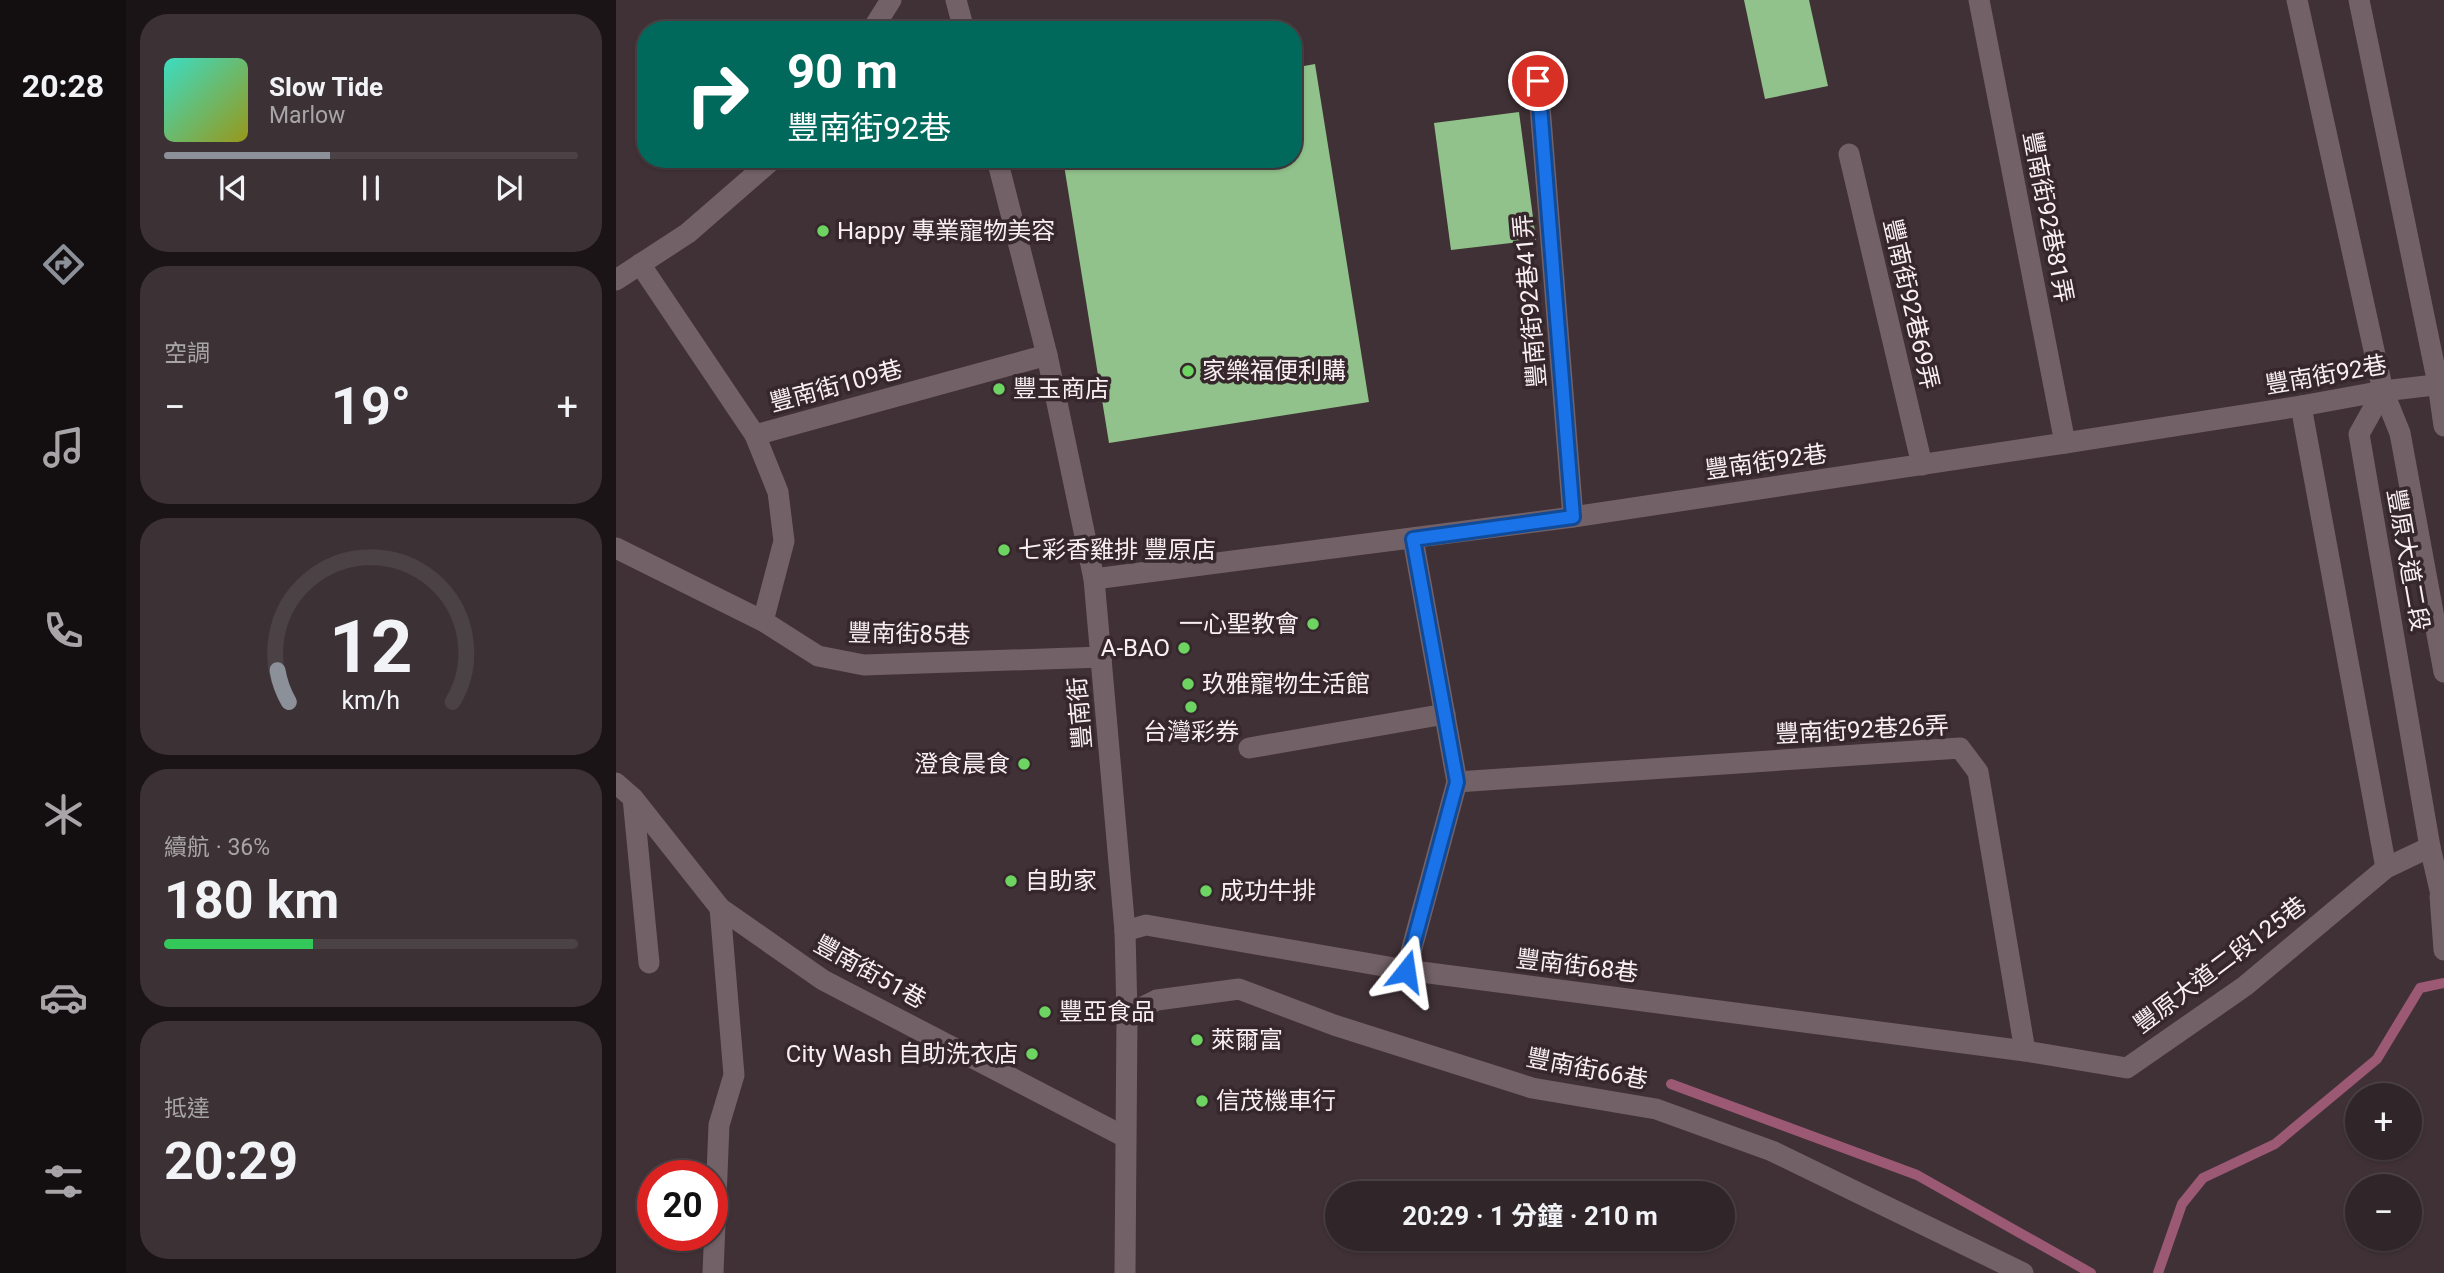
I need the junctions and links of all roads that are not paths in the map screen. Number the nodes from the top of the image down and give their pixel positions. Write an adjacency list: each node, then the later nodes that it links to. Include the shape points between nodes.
1 (891, 0): 6 (street)
2 (956, 0): 7 (street)
3 (1979, 0): 20 (street, 豐南街92巷81弄)
4 (2297, 0): 16 (street, 豐原大道二段)
5 (2358, 0): 15 (street)
6 (878, 21)
7 (962, 21)
8 (1538, 81): 22 (street, 豐南街92巷41弄)
9 (1849, 154): 21 (street, 豐南街92巷69弄)
10 (763, 168): 12 (street, via 688,233)
11 (999, 168): 14 (street, 豐南街)
12 (640, 264): 13 (street); 19 (street, 豐南街109巷)
13 (616, 280)
14 (1047, 355): 19 (street, 豐南街109巷); 25 (street, 豐南街)
15 (2442, 386): 16 (street, 豐南街92巷); 18 (street)
16 (2383, 390): 17 (street, 豐南街92巷); 28 (street, 豐原大道二段, via 2400,433); 34 (street, 豐原大道二段, via 2359,434)
17 (2301, 407): 20 (street, 豐南街92巷); 35 (street)
18 (2444, 426)
19 (755, 435): 26 (street, via 778,492 784,541)
20 (2065, 443): 21 (street, 豐南街92巷)
21 (1922, 465): 22 (street, 豐南街92巷)
22 (1573, 517): 23 (street, 豐南街92巷)
23 (1413, 539): 25 (street, 豐南街92巷); 29 (street)
24 (616, 548): 26 (street, 豐南街85巷)
25 (1094, 579): 27 (street, 豐南街)
26 (763, 621): 27 (street, 豐南街85巷, via 818,656 864,665)
27 (1102, 657): 39 (street, 豐南街)
28 (2444, 672)
29 (1445, 714): 30 (street); 31 (street)
30 (1249, 748)
31 (1457, 782): 42 (street); 44 (street, 豐南街92巷26弄, via 1960,748 1978,772)
32 (616, 783): 33 (street, 豐南街51巷)
33 (633, 798): 37 (street, 豐南街51巷); 41 (street)
34 (2431, 847): 35 (street, 豐原大道二段125巷); 36 (street, 豐原大道二段)
35 (2386, 868): 44 (street, 豐原大道二段125巷, via 2245,986 2127,1068)
36 (2439, 887): 38 (street, 豐原大道二段); 40 (street)
37 (720, 908): 45 (street, 豐南街51巷, via 823,980); 46 (street, via 734,1075 719,1125)
38 (2444, 908)
39 (1125, 931): 42 (street, 豐南街68巷, via 1146,925); 43 (street, 豐南街)
40 (2444, 950)
41 (649, 963)
42 (1406, 971): 44 (street, 豐南街68巷)
43 (1127, 1015): 45 (street, 豐南街); 48 (street, 豐南街66巷, via 1157,1000 1239,989 1334,1025 1532,1088 1656,1109 1785,1157)
44 (2025, 1051)
45 (1125, 1138): 47 (street, 豐南街)
46 (713, 1273)
47 (1125, 1273)
48 (2023, 1273)

